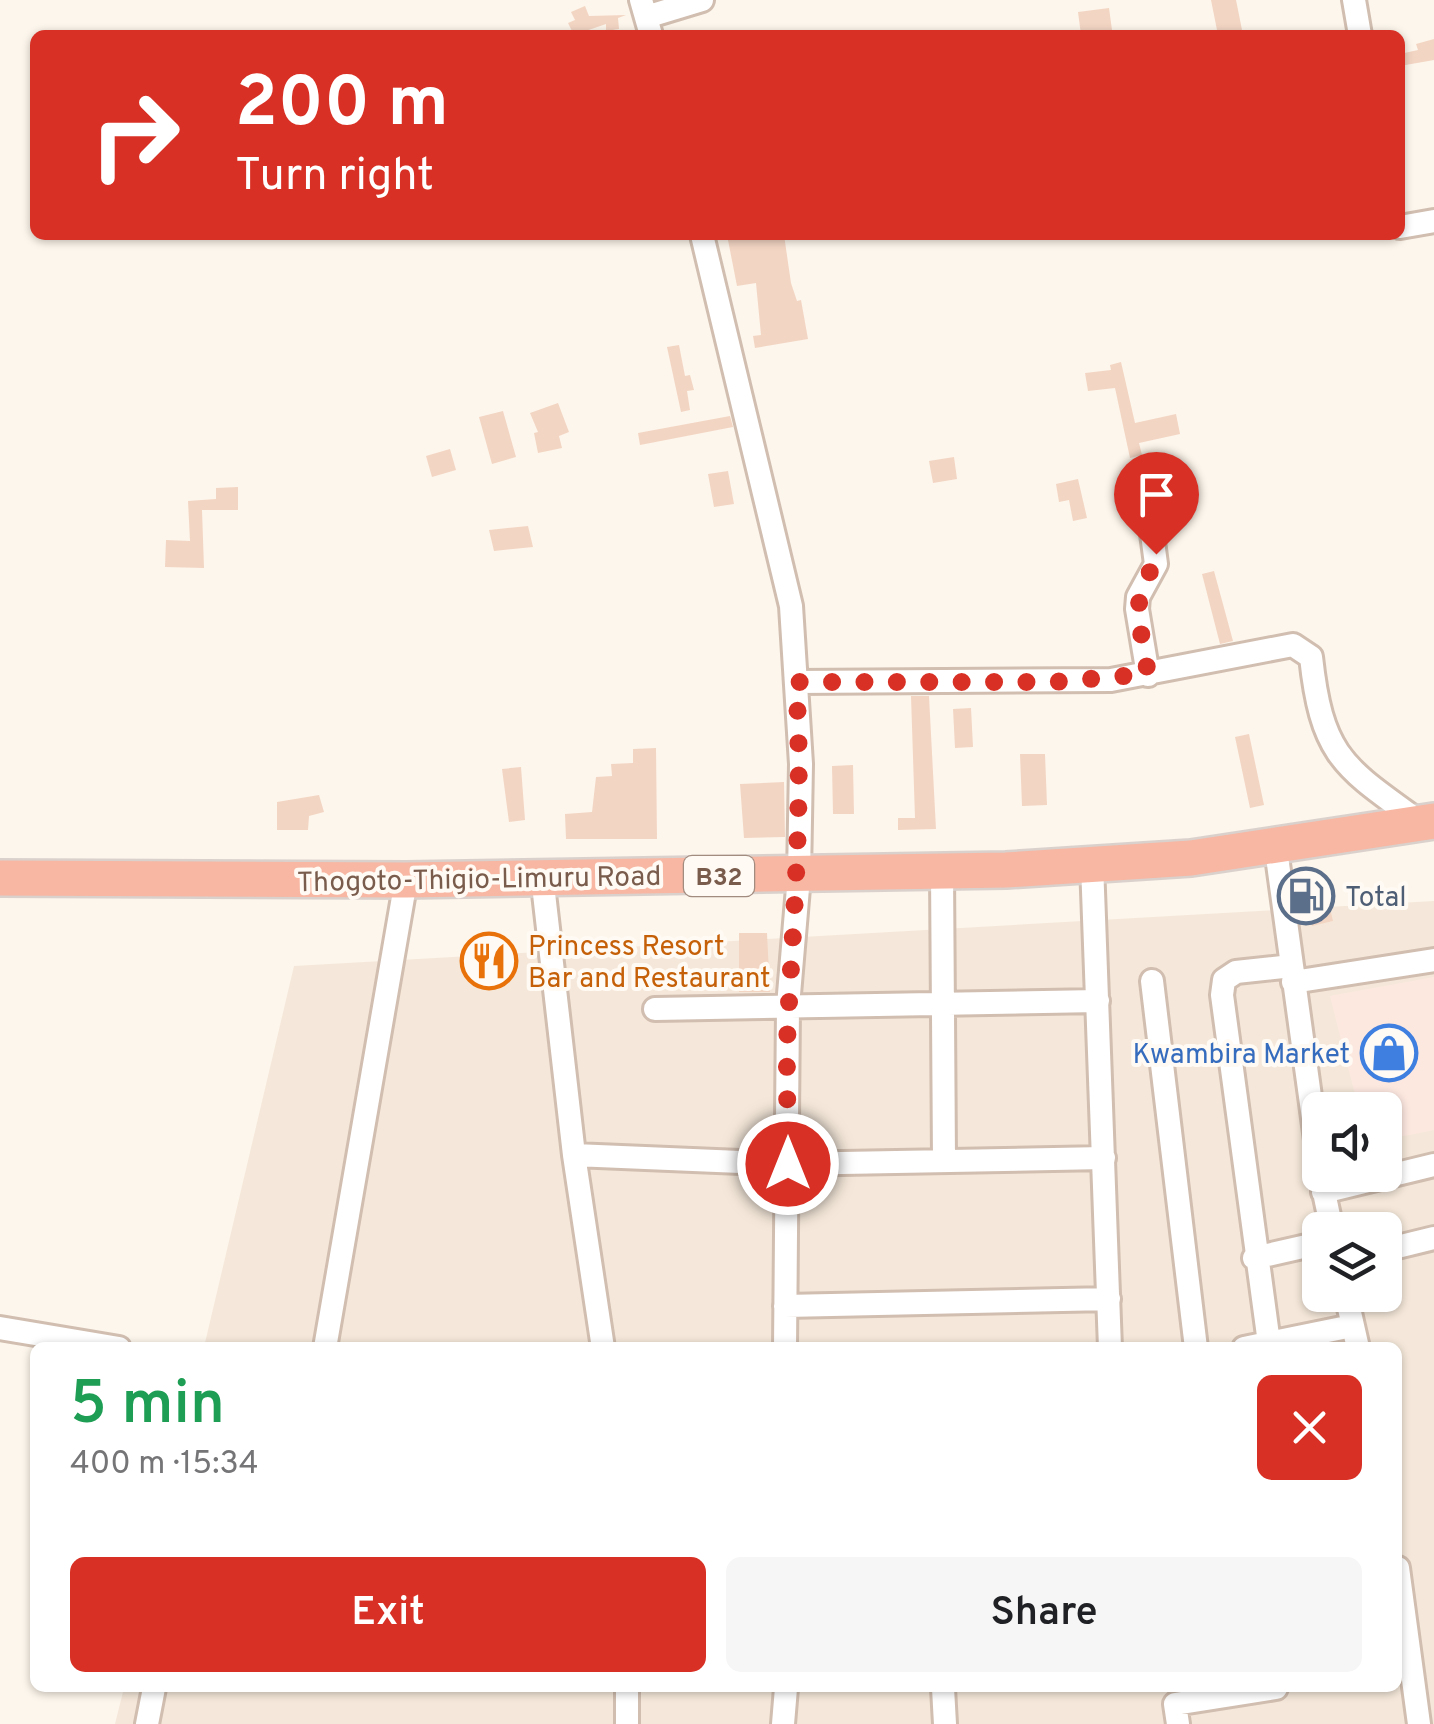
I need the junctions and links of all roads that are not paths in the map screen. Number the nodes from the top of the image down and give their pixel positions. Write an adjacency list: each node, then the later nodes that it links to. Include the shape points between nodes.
1 (702, 0): 3 (street)
2 (1354, 0): 4 (street)
3 (646, 17)
4 (1359, 30)
5 (1434, 222): 6 (street)
6 (1405, 227)
7 (703, 240): 10 (street, via 784,568)
8 (1145, 481): 9 (street, via 1156,564 1137,609)
9 (1148, 674): 10 (street, via 1054,682); 11 (street, via 1286,645 1306,649 1319,712 1343,763)
10 (796, 682): 16 (street)
11 (1427, 822): 12 (highway, Thogoto-Thigio-Limuru Road / B32)
12 (1274, 842): 13 (highway, Thogoto-Thigio-Limuru Road / B32, via 1191,858); 20 (street)
13 (1092, 864): 14 (highway, Thogoto-Thigio-Limuru Road / B32); 22 (street)
14 (942, 870): 16 (highway, Thogoto-Thigio-Limuru Road / B32); 23 (street)
15 (542, 876): 16 (highway, Thogoto-Thigio-Limuru Road / B32); 18 (highway, Thogoto-Thigio-Limuru Road / B32); 27 (street)
16 (799, 876): 24 (street)
17 (0, 878): 18 (highway, Thogoto-Thigio-Limuru Road / B32)
18 (406, 880): 43 (street)
19 (1434, 960): 20 (street)
20 (1293, 974): 26 (street); 36 (street, via 1236,972 1224,980)
21 (1152, 981): 47 (street)
22 (1098, 1001): 23 (street); 28 (street)
23 (941, 1004): 24 (street); 29 (street)
24 (788, 1006): 25 (street); 30 (street)
25 (655, 1009)
26 (1310, 1092)
27 (574, 1155): 30 (street); 44 (street)
28 (1104, 1158): 29 (street); 37 (street)
29 (944, 1159): 30 (street)
30 (788, 1164): 38 (street)
31 (1434, 1164): 32 (street)
32 (1402, 1168)
33 (1434, 1238): 34 (street)
34 (1402, 1246)
35 (1302, 1247): 36 (street)
36 (1254, 1258): 48 (street)
37 (1109, 1299): 38 (street); 46 (street)
38 (785, 1306): 45 (street)
39 (1350, 1312): 41 (street)
40 (0, 1328): 42 (street)
41 (1355, 1337): 49 (street)
42 (83, 1342)
43 (326, 1342)
44 (602, 1342)
45 (785, 1342)
46 (1110, 1342)
47 (1195, 1342)
48 (1268, 1342)
49 (1282, 1342)
50 (1402, 1633): 51 (street)
51 (1404, 1666): 62 (street)
52 (153, 1692): 57 (street)
53 (627, 1692): 58 (street)
54 (786, 1692): 59 (street)
55 (943, 1692): 60 (street)
56 (1251, 1692): 61 (street, via 1175,1704)
57 (147, 1724)
58 (627, 1724)
59 (783, 1724)
60 (945, 1724)
61 (1178, 1724)
62 (1419, 1724)

